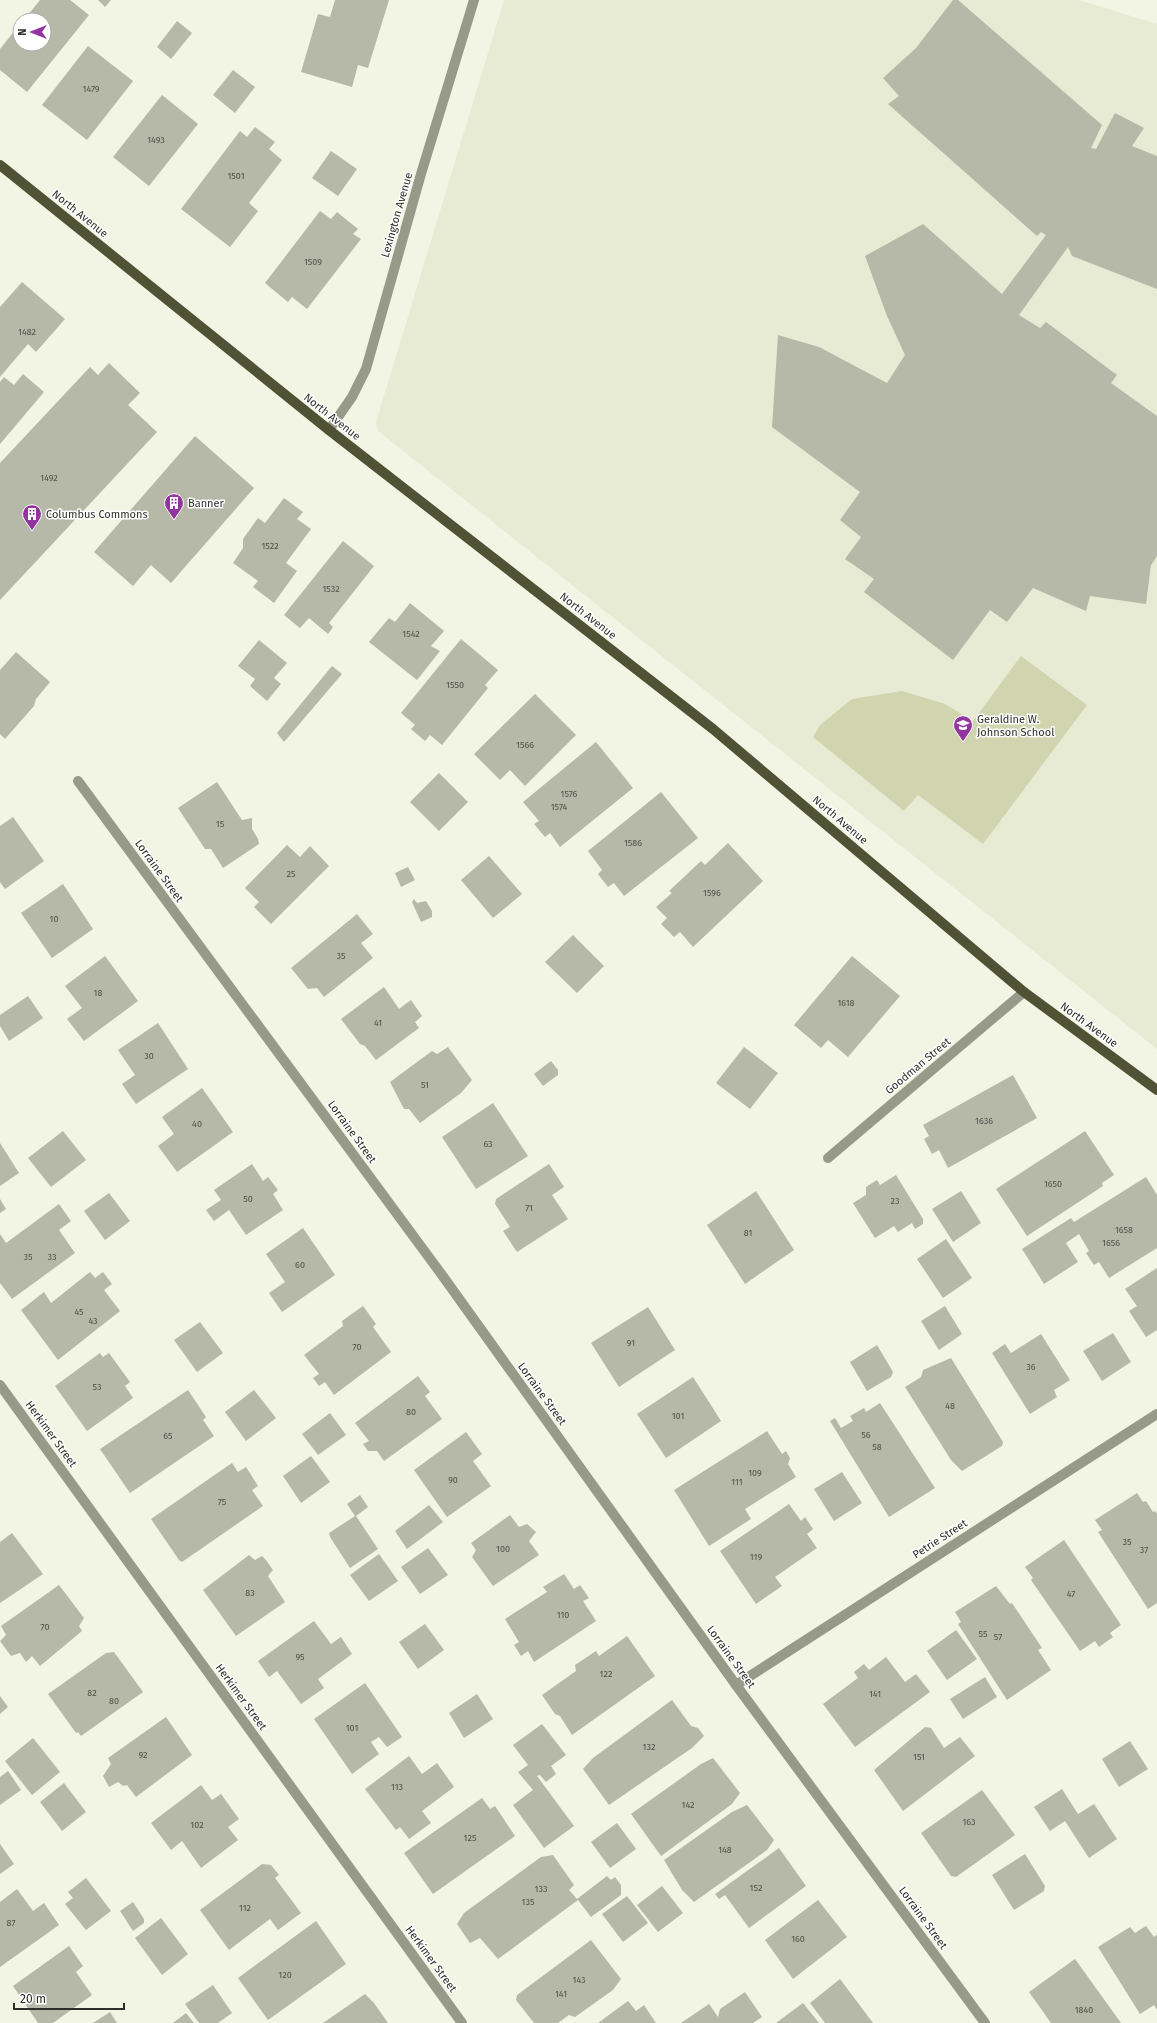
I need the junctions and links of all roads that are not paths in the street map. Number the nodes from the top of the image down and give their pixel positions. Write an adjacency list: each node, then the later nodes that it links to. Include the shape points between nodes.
1 (474, 0): 3 (street, Lexington Avenue, via 366,369 352,397)
2 (0, 165): 3 (main road, North Avenue)
3 (329, 430): 5 (main road, North Avenue, via 713,729)
4 (78, 781): 10 (street, Lorraine Street, via 442,1275)
5 (1024, 992): 6 (main road, North Avenue); 7 (street, Goodman Street)
6 (1157, 1090)
7 (828, 1158)
8 (0, 1385): 11 (street, Herkimer Street)
9 (1157, 1414): 10 (street, Petrie Street)
10 (736, 1685): 12 (street, Lorraine Street)
11 (462, 2023)
12 (985, 2023)

